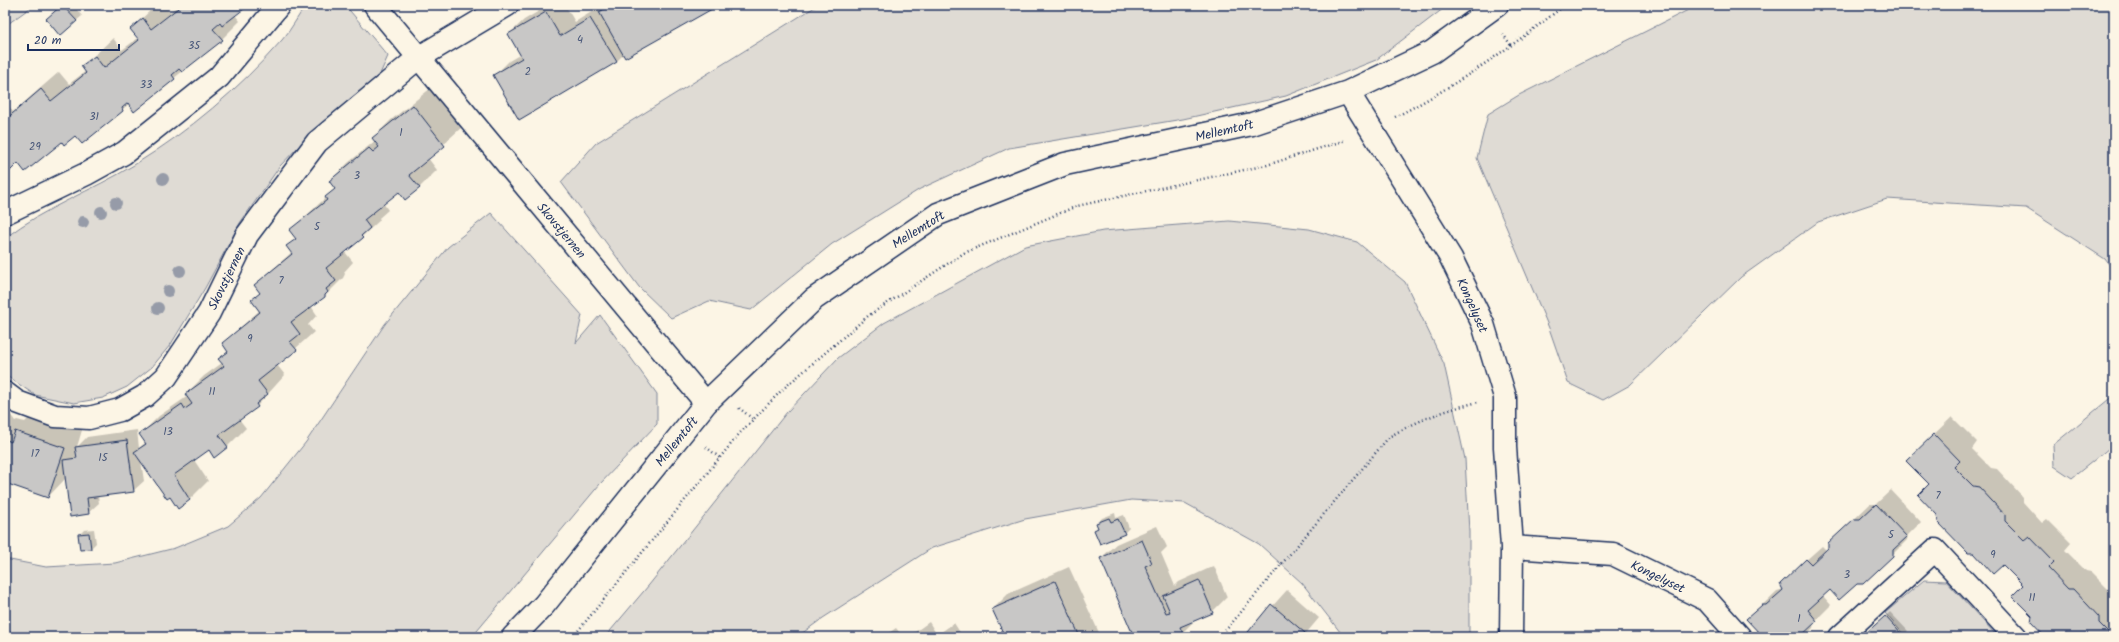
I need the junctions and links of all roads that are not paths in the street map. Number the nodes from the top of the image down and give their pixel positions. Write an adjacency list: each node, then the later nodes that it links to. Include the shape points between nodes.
1 (279, 5): 7 (street, via 219,77 124,153)
2 (375, 5): 5 (street, Skovstjernen)
3 (507, 5): 5 (street, Skovstjernen)
4 (1497, 5): 6 (street, Mellemtoft, via 1432,52)
5 (418, 58): 8 (street, Skovstjernen, via 317,142 247,235 205,319 166,377 145,396 120,410 89,418 55,416 17,402); 9 (street, Skovstjernen)
6 (1348, 92): 9 (street, Mellemtoft, via 1252,124 1065,164 938,214 814,299); 10 (street, Kongelyset, via 1451,258 1483,324 1505,397 1504,446)
7 (5, 213)
8 (5, 393)
9 (706, 403): 11 (street, Mellemtoft, via 544,605)
10 (1512, 547): 12 (street, Kongelyset); 13 (street, Kongelyset, via 1613,554 1707,600)
11 (513, 637)
12 (1511, 637)
13 (1740, 637)
14 (1840, 637): 15 (street, via 1935,550)
15 (2016, 637)

